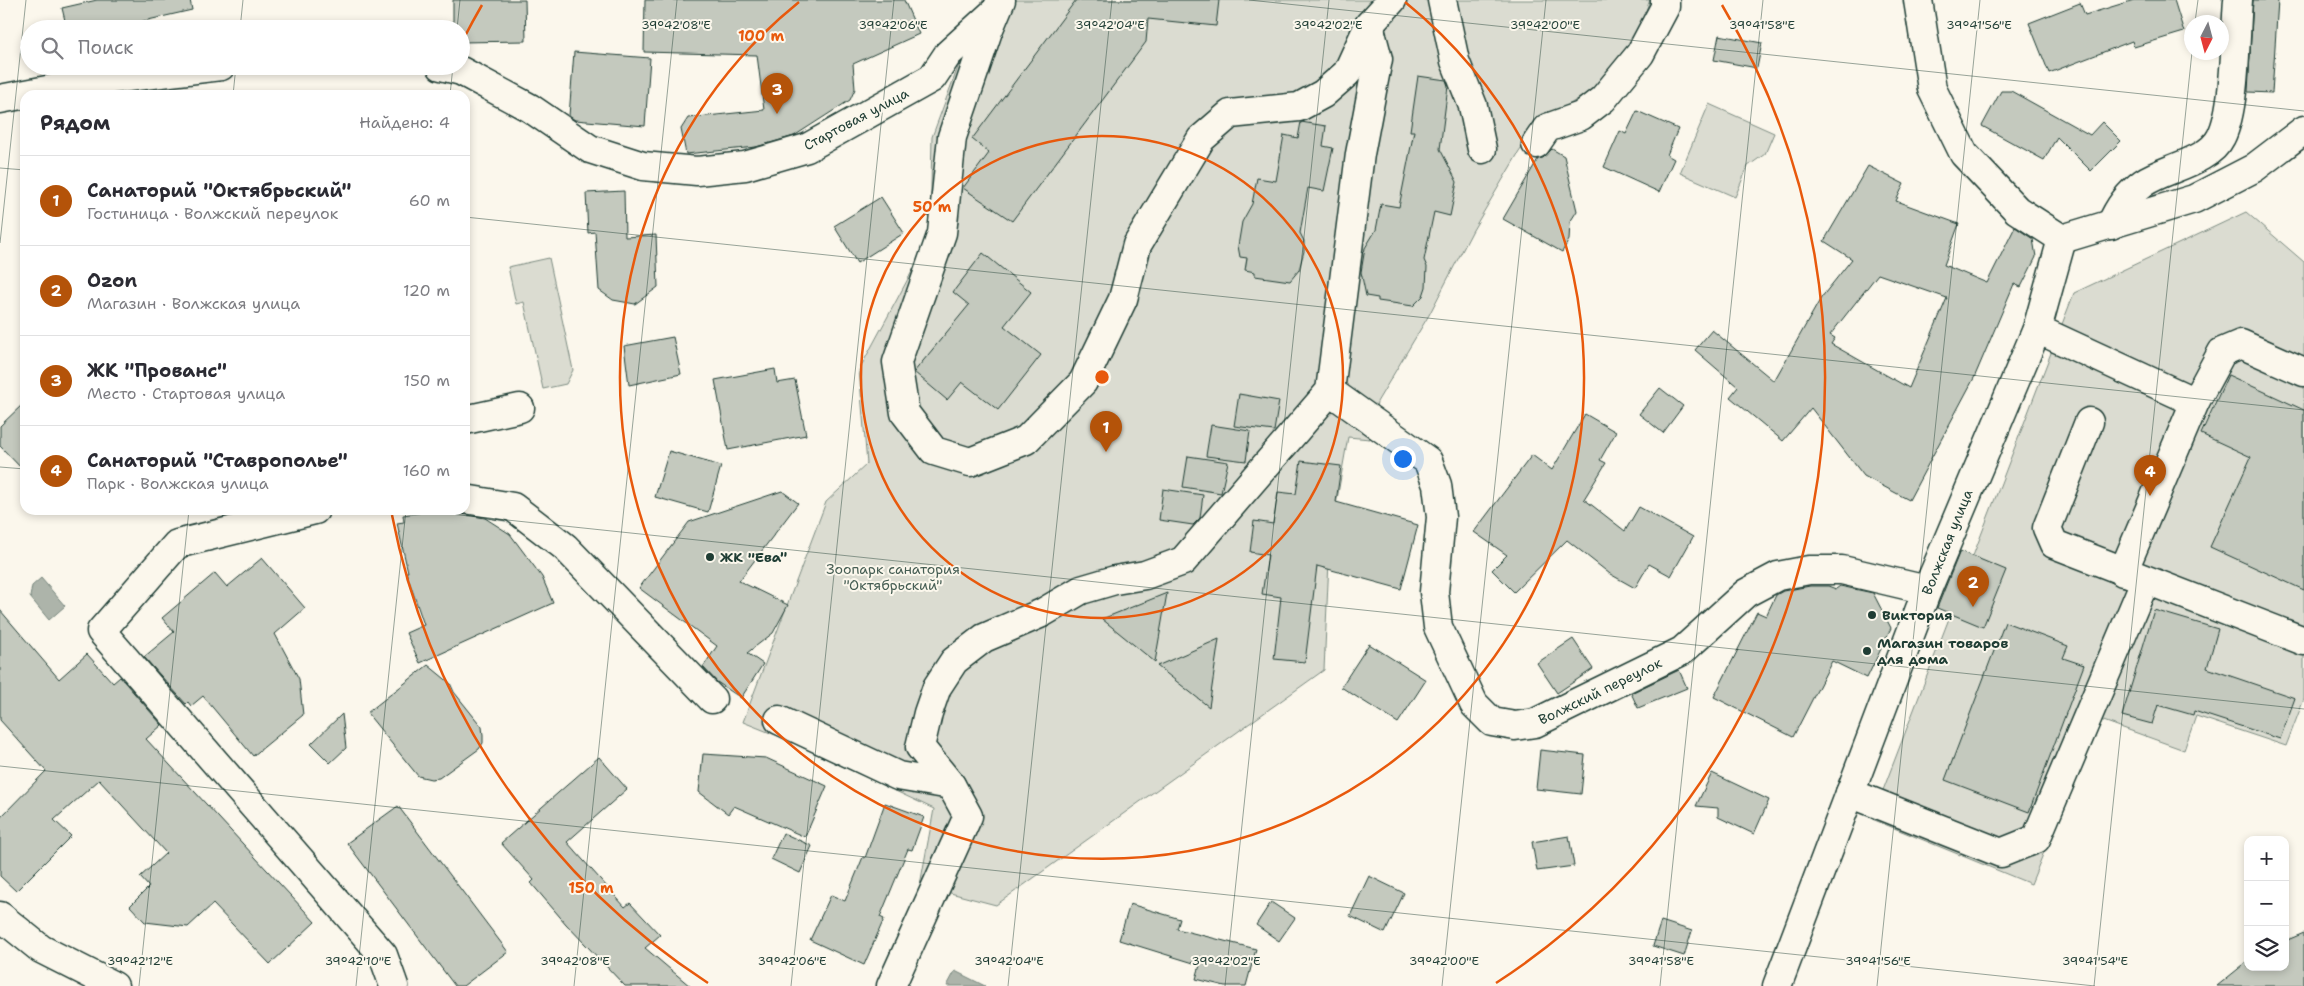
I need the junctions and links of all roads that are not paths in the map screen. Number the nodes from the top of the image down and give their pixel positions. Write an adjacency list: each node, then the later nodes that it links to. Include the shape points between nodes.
1 (1392, 0): 7 (street)
2 (1442, 0): 15 (street, via 1455,61 1473,106)
3 (1665, 0): 14 (street, via 1640,54 1603,100 1581,116 1547,128)
4 (1918, 0): 17 (street, via 1932,89 1964,154 2017,210)
5 (2238, 0): 16 (street, via 2229,117 2221,139 2202,156 2143,183 2119,206)
6 (999, 5): 7 (street, via 952,136 942,233 897,362 905,413 934,451 970,462 1026,440 1083,382 1123,299 1138,245 1201,139 1230,114 1299,107 1324,94 1347,73); 9 (street, Стартовая улица, via 948,54 932,78 807,148 746,166 697,171 643,166 590,149 530,108)
7 (1369, 25): 20 (street, via 1378,59 1360,154)
8 (145, 75): 10 (street)
9 (468, 75)
10 (47, 90)
11 (20, 95): 12 (street)
12 (0, 99)
13 (2304, 130): 16 (street, via 2254,168 2194,199)
14 (1536, 144)
15 (1482, 149)
16 (2111, 225): 17 (street)
17 (2062, 239): 18 (street, Волжская улица)
18 (2037, 329): 21 (street); 28 (street, Волжская улица)
19 (2304, 372): 21 (street, via 2241,344 2222,352)
20 (1330, 390): 28 (street, Волжский переулок, via 1428,461 1437,485 1441,517 1434,592 1438,627 1474,704 1492,722 1515,726 1535,723 1682,652 1746,593 1778,576 1809,570 1842,570); 32 (street, via 1183,561 1145,575 1081,590 1042,613 984,638 954,660 937,687 920,747)
21 (2195, 402): 27 (street)
22 (520, 408): 23 (street)
23 (470, 419)
24 (2089, 422): 27 (street, via 2047,528 2054,544)
25 (470, 500): 30 (street, via 513,507 565,548)
26 (290, 515): 36 (street, via 177,544 101,630 383,955)
27 (2134, 576): 29 (street); 33 (street, via 2036,839 2001,854)
28 (1927, 590): 33 (street, Волжская улица)
29 (2304, 641)
30 (712, 698)
31 (779, 720): 32 (street, via 898,776)
32 (951, 785): 37 (street, via 968,816)
33 (1850, 793): 38 (street, Волжская улица)
34 (0, 916): 35 (street, via 41,949)
35 (114, 986)
36 (394, 986)
37 (891, 986)
38 (1777, 986)

